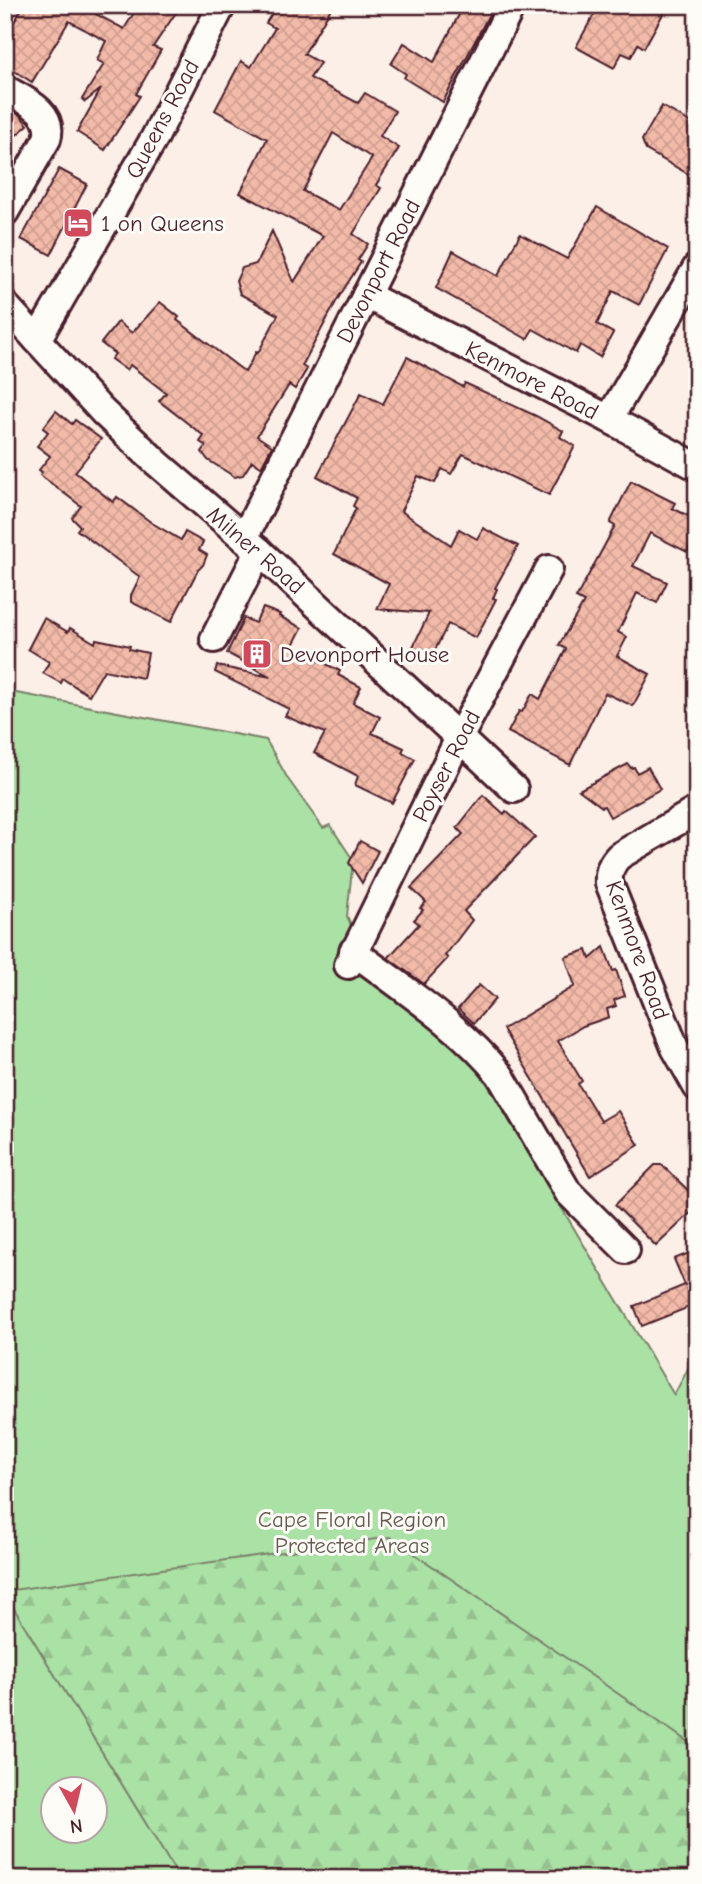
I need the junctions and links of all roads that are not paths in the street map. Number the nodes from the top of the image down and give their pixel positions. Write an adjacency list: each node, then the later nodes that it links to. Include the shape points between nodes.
1 (222, 5): 8 (street, Queens Road, via 155,137)
2 (512, 5): 6 (street, Devonport Road)
3 (5, 89): 4 (street, via 34,106 47,119 50,130)
4 (5, 212)
5 (697, 267): 9 (street)
6 (366, 295): 9 (street, Kenmore Road); 11 (street, Devonport Road)
7 (5, 305): 8 (street, Milner Road)
8 (37, 340): 11 (street, Milner Road, via 103,412)
9 (609, 419): 10 (street, Kenmore Road)
10 (697, 467)
11 (251, 544): 13 (street, Devonport Road); 14 (street, Milner Road)
12 (549, 569): 14 (street, Poyser Road)
13 (214, 639)
14 (460, 736): 15 (street, Milner Road); 18 (street, Poyser Road, via 351,958 487,1059 568,1192)
15 (514, 789)
16 (697, 810): 17 (street, Kenmore Road, via 619,856 609,876 675,1048)
17 (697, 1087)
18 (626, 1250)

